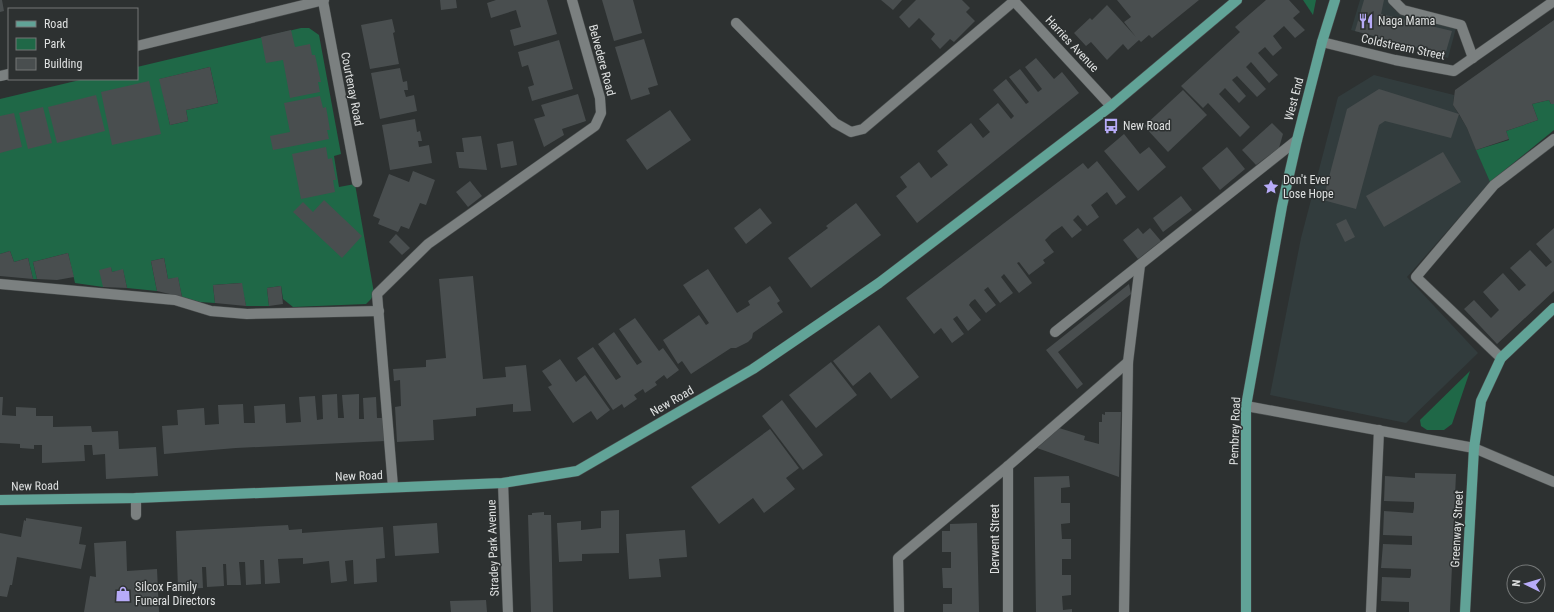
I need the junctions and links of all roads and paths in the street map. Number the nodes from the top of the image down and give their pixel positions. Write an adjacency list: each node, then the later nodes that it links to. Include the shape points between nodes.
1 (323, 0): 10 (street); 15 (street, Courtenay Road)
2 (572, 0): 20 (street, Belvedere Road, via 600,98 601,113 595,126 428,244 377,294)
3 (1237, 0): 12 (main road, New Road)
4 (1335, 0): 9 (main road, West End)
5 (1393, 0): 11 (street, via 1403,10 1461,25)
6 (1013, 1): 8 (street, via 863,128 851,132 835,123); 12 (street, Harries Avenue)
7 (1554, 1): 11 (street, Coldstream Street)
8 (736, 23)
9 (1322, 42): 11 (street, Coldstream Street, via 1454,71); 14 (main road, West End)
10 (138, 46)
11 (1473, 58)
12 (1111, 106): 29 (main road, New Road, via 879,283 753,369 577,471)
13 (1554, 139): 22 (street, via 1494,185 1416,277)
14 (1297, 140): 16 (main road, West End); 17 (street)
15 (357, 182)
16 (1282, 206): 24 (main road, Pembrey Road)
17 (1140, 265): 21 (street); 23 (street)
18 (0, 284): 20 (street, via 175,300 211,311 247,314)
19 (1554, 308): 22 (main road)
20 (379, 311): 30 (street)
21 (1055, 332)
22 (1501, 358): 26 (main road, Greenway Street, via 1481,401)
23 (1128, 362): 27 (street); 37 (street)
24 (1246, 406): 25 (street); 38 (main road, Pembrey Road)
25 (1380, 430): 26 (street); 39 (street)
26 (1474, 448): 28 (street); 40 (main road, Greenway Street)
27 (1008, 466): 35 (street, via 898,558); 36 (street, Derwent Street)
28 (1554, 482)
29 (503, 483): 30 (main road, New Road); 34 (street, Stradey Park Avenue)
30 (393, 487): 31 (main road, New Road)
31 (136, 498): 32 (main road, New Road); 33 (street)
32 (0, 500)
33 (136, 515)
34 (508, 612)
35 (899, 612)
36 (1008, 612)
37 (1124, 612)
38 (1246, 612)
39 (1371, 612)
40 (1465, 612)

